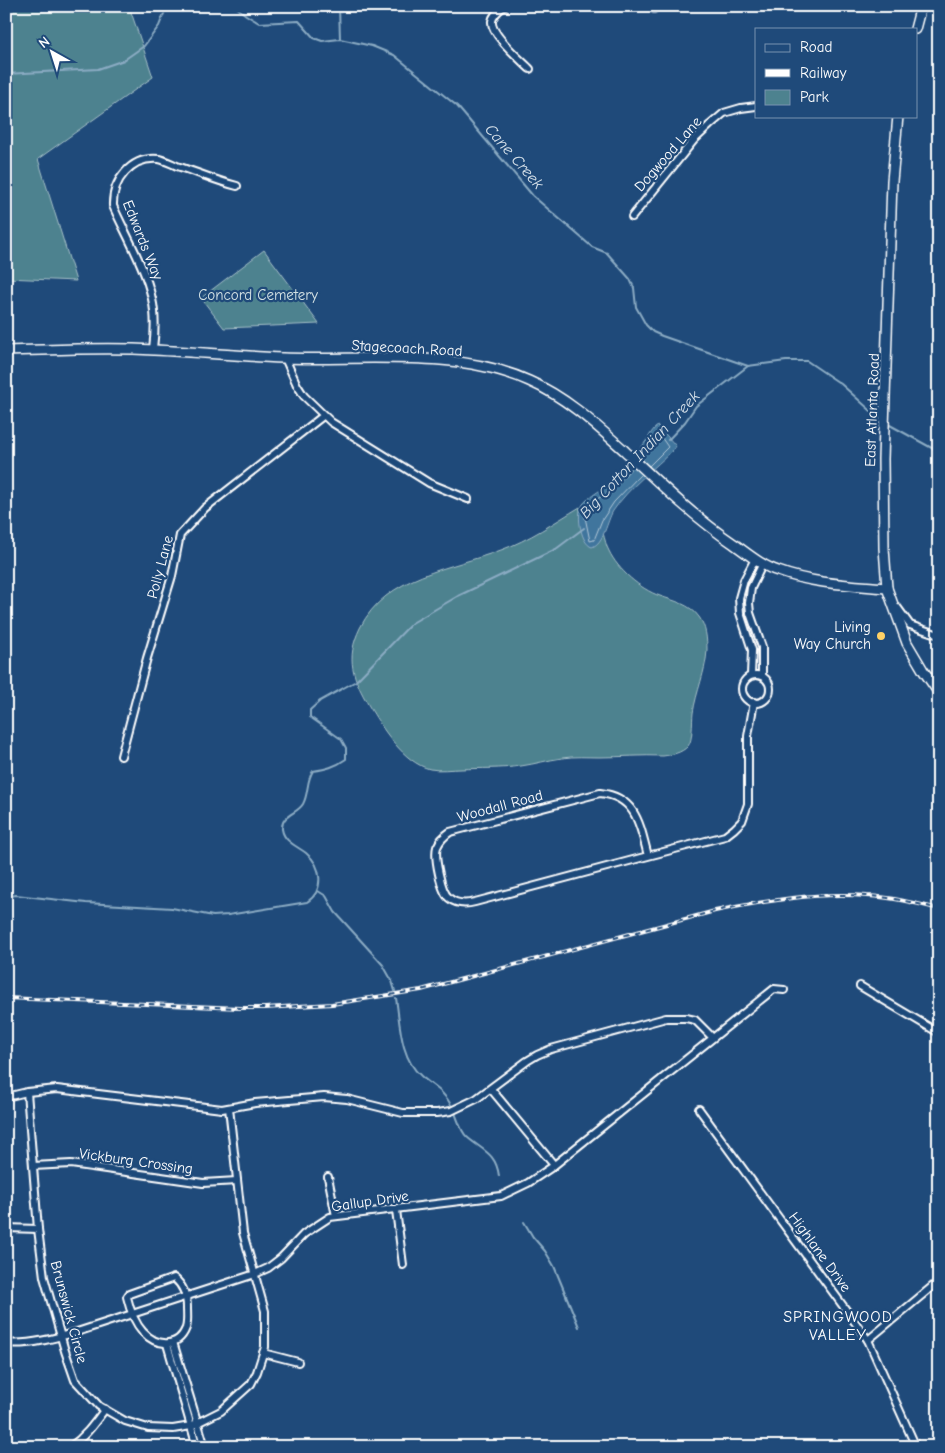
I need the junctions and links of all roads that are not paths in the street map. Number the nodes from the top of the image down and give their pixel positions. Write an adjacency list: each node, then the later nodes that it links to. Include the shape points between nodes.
1 (504, 6): 4 (street, via 491,22 493,30)
2 (921, 6): 3 (street)
3 (915, 28)
4 (530, 69)
5 (755, 106): 8 (street, Dogwood Lane, via 724,113 710,124)
6 (898, 118): 15 (street, East Atlanta Road, via 892,182 883,459)
7 (237, 186): 9 (street, Edwards Way, via 159,159 136,164 120,176 113,206 153,300)
8 (632, 217)
9 (153, 350): 10 (street, Stagecoach Road); 11 (street, Stagecoach Road)
10 (6, 351)
11 (285, 358): 12 (street, via 304,396); 14 (street, Stagecoach Road, via 453,361 528,380 554,394 596,425 713,530)
12 (323, 416): 13 (street, via 429,483); 21 (street, Polly Lane, via 205,508 180,535 172,576)
13 (468, 499)
14 (759, 561): 15 (street, Stagecoach Road, via 776,571 806,580); 17 (street, via 742,584 739,598 740,614 752,650); 18 (street, via 749,603 762,647)
15 (887, 588): 16 (street, via 910,625); 19 (street, East Atlanta Road, via 907,643)
16 (939, 636)
17 (751, 676): 18 (street); 20 (street, via 742,689 746,698)
18 (762, 676): 20 (street, via 769,682 770,692 764,700)
19 (939, 693)
20 (754, 702): 22 (street, Woodall Road, via 748,738 748,804 742,821 725,836)
21 (121, 756)
22 (648, 856): 22 (street, Woodall Road, via 463,903 450,900 444,892 436,852 440,841 450,832 600,793 621,800 635,813)
23 (860, 986): 25 (street)
24 (784, 990): 26 (street, Gallup Drive, via 774,988)
25 (939, 1033)
26 (712, 1037): 27 (street, via 695,1020 666,1018 551,1049 537,1055); 32 (street, Gallup Drive)
27 (491, 1089): 30 (street, via 451,1111 436,1113 403,1113 347,1099 324,1097); 32 (street)
28 (27, 1092): 29 (street); 30 (street, via 57,1089); 33 (street, Brunswick Circle)
29 (6, 1098)
30 (229, 1108): 35 (street, Brunswick Circle)
31 (700, 1109): 46 (street, Highlane Drive)
32 (554, 1165): 36 (street, Gallup Drive, via 528,1183 500,1196)
33 (32, 1166): 35 (street, Vickburg Crossing, via 71,1164 203,1183); 39 (street, Brunswick Circle)
34 (328, 1177): 37 (street)
35 (237, 1181): 41 (street, Brunswick Circle, via 243,1232)
36 (396, 1210): 37 (street, Gallup Drive); 40 (street)
37 (336, 1216): 41 (street, Gallup Drive, via 310,1230 281,1258)
38 (6, 1228): 39 (street)
39 (38, 1229): 45 (street, Brunswick Circle, via 44,1277)
40 (403, 1265)
41 (255, 1274): 43 (street, Gallup Drive); 49 (street, Brunswick Circle, via 265,1312)
42 (939, 1281): 46 (street)
43 (187, 1297): 44 (street, Gallup Drive); 44 (street, via 174,1278 129,1294 126,1297); 48 (street, via 187,1327)
44 (132, 1314): 45 (street, Gallup Drive); 48 (street, via 143,1332 157,1343)
45 (60, 1336): 47 (street, Gallup Drive); 51 (street, Brunswick Circle, via 75,1380)
46 (868, 1340): 57 (street, Highlane Drive)
47 (6, 1343)
48 (170, 1343): 52 (street); 53 (street)
49 (263, 1353): 50 (street); 52 (street, Brunswick Circle, via 251,1384 221,1411)
50 (298, 1362)
51 (104, 1409): 53 (street, Brunswick Circle, via 148,1428); 54 (street, via 92,1428)
52 (198, 1422): 53 (street, Brunswick Circle); 56 (street)
53 (191, 1426): 55 (street)
54 (70, 1447)
55 (197, 1447)
56 (205, 1447)
57 (916, 1447)

